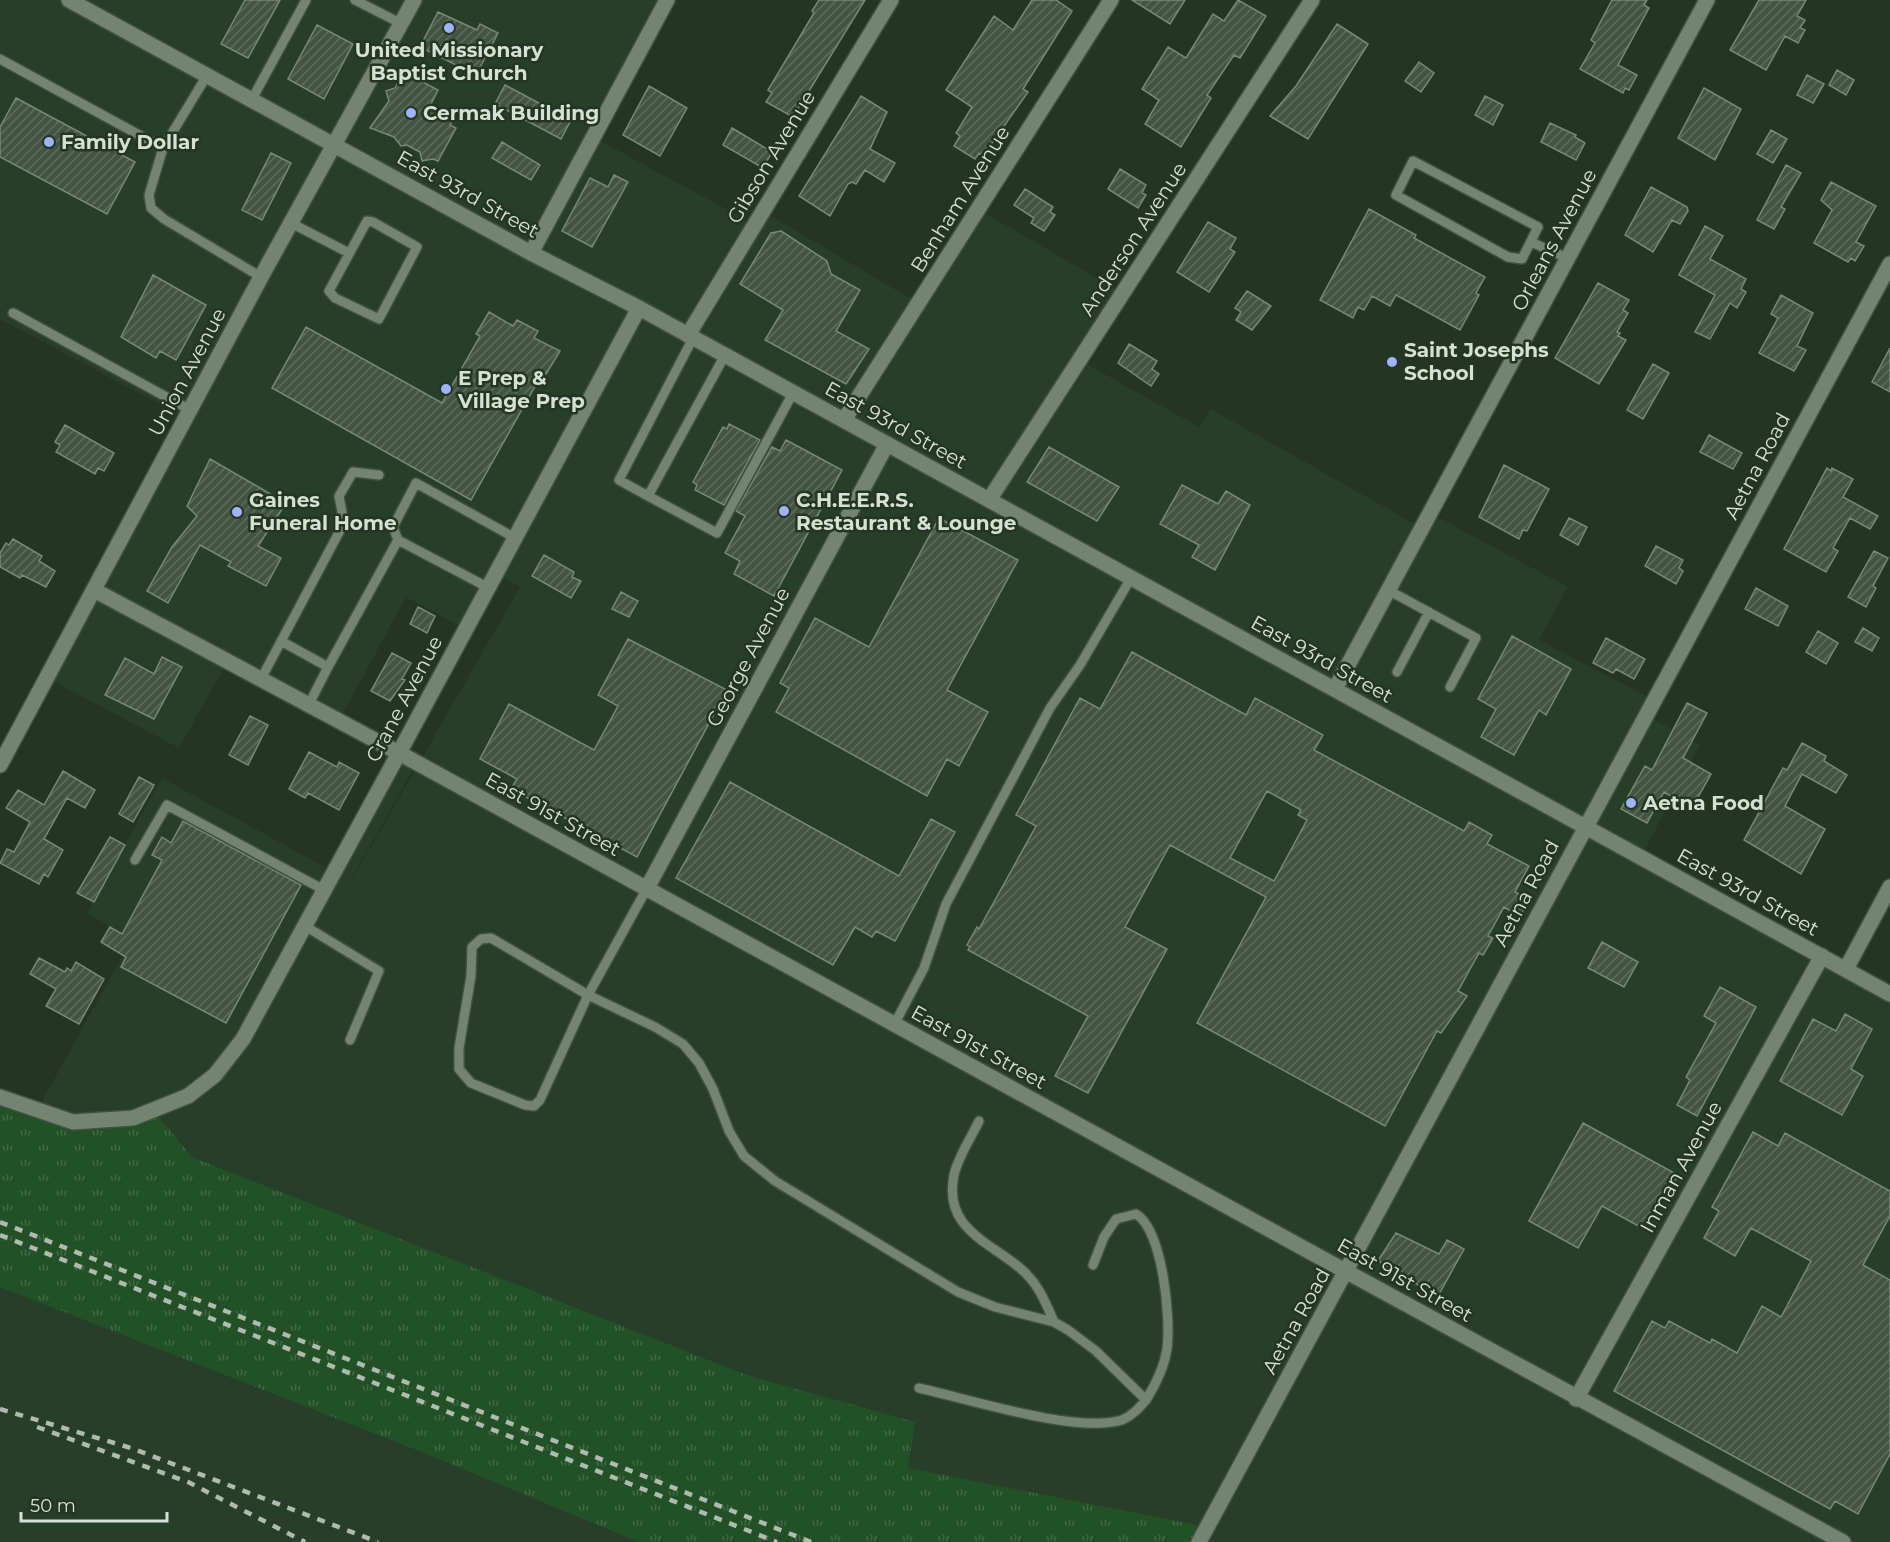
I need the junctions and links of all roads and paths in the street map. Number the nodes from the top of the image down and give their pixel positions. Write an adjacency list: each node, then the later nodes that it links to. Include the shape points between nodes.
1 (69, 0): 12 (street, East 93rd Street)
2 (306, 0): 13 (lane)
3 (356, 0): 10 (lane)
4 (414, 0): 10 (street, Union Avenue)
5 (667, 0): 19 (street)
6 (891, 0): 25 (street, Gibson Avenue)
7 (1111, 0): 29 (street, Benham Avenue)
8 (1312, 0): 33 (street, Anderson Avenue)
9 (1707, 0): 20 (street, Orleans Avenue)
10 (399, 23): 14 (street, Union Avenue)
11 (0, 59): 15 (lane)
12 (206, 76): 13 (street, East 93rd Street); 15 (lane)
13 (251, 100): 14 (street, East 93rd Street)
14 (334, 144): 16 (street, Union Avenue); 19 (street, East 93rd Street)
15 (163, 148): 22 (lane, via 149,195 151,208)
16 (291, 223): 18 (lane); 22 (street, Union Avenue)
17 (1531, 242): 17 (lane, via 1538,227 1413,161 1396,195 1508,257 1522,259); 20 (lane)
18 (349, 253): 18 (lane, via 329,291 379,320 417,247 367,221)
19 (531, 253): 23 (street, East 93rd Street)
20 (1567, 258): 39 (street, Orleans Avenue)
21 (1890, 264): 50 (street, Aetna Road)
22 (261, 278): 28 (street, Union Avenue)
23 (639, 308): 25 (street, East 93rd Street); 34 (street, Crane Avenue)
24 (13, 313): 28 (lane)
25 (691, 337): 26 (street, East 93rd Street); 32 (lane, via 619,480)
26 (725, 355): 27 (street, East 93rd Street); 32 (lane)
27 (793, 393): 29 (street, East 93rd Street); 32 (lane, via 717,533)
28 (190, 411): 38 (street, Union Avenue)
29 (844, 420): 30 (street, East 93rd Street)
30 (887, 444): 33 (street, East 93rd Street); 54 (street, George Avenue)
31 (379, 475): 41 (lane, via 353,472 339,496 344,523)
32 (648, 496)
33 (989, 500): 36 (street, East 93rd Street)
34 (515, 538): 35 (lane, via 416,483 393,527); 37 (street, Crane Avenue)
35 (398, 540): 37 (lane); 42 (lane)
36 (1131, 578): 46 (street, East 93rd Street); 60 (lane, via 1050,708 946,904 924,968)
37 (489, 588): 48 (street, Crane Avenue)
38 (94, 590): 44 (street, East 91st Street); 49 (street, Union Avenue)
39 (1388, 590): 40 (lane); 46 (street, Orleans Avenue)
40 (1429, 612): 43 (lane); 45 (lane, via 1476,638)
41 (281, 641): 42 (lane); 44 (lane)
42 (328, 668): 47 (lane)
43 (1396, 672)
44 (261, 679): 47 (street, East 91st Street)
45 (1450, 687)
46 (1335, 690): 50 (street, East 93rd Street)
47 (309, 704): 48 (street, East 91st Street)
48 (399, 753): 53 (street, Crane Avenue); 54 (street, East 91st Street)
49 (0, 765)
50 (1586, 827): 56 (street, East 93rd Street); 65 (street, Aetna Road)
51 (135, 860): 53 (lane, via 167,805)
52 (1890, 887): 57 (street)
53 (324, 890): 55 (street, Crane Avenue)
54 (646, 890): 59 (lane); 60 (street, East 91st Street)
55 (304, 927): 61 (lane, via 379,971); 62 (street, Crane Avenue, via 243,1039 215,1075 189,1096 133,1118 73,1122)
56 (1822, 956): 57 (street, East 93rd Street); 68 (street, Inman Avenue)
57 (1846, 969): 58 (street, East 93rd Street)
58 (1890, 994)
59 (588, 995): 59 (lane, via 491,938 481,939 472,947 458,1059 463,1076 471,1083 534,1106); 66 (lane, via 683,1044 704,1071 744,1156 775,1181 958,1292 995,1307)
60 (894, 1025): 65 (street, East 91st Street)
61 (351, 1040)
62 (0, 1097)
63 (979, 1121): 66 (lane, via 954,1174 951,1198 958,1217 978,1239 1020,1268 1039,1287)
64 (1093, 1265): 69 (lane, via 1116,1219 1136,1214 1145,1220 1153,1236 1169,1327 1164,1363)
65 (1347, 1272): 68 (street, East 91st Street); 70 (street, Aetna Road)
66 (1054, 1322): 69 (lane, via 1096,1351)
67 (919, 1388): 69 (lane, via 1066,1422 1102,1424 1132,1414)
68 (1576, 1399): 71 (street, East 91st Street)
69 (1146, 1400)
70 (1199, 1542)
71 (1843, 1542)

